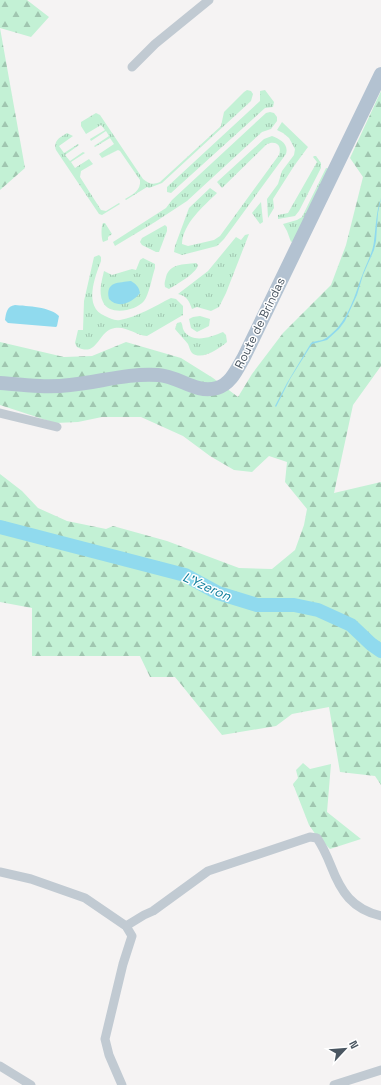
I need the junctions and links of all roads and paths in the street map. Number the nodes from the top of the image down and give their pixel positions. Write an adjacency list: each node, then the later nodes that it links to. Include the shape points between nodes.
1 (209, 0): 2 (street, via 155,44)
2 (132, 67)
3 (381, 74): 4 (main road, Route de Brindas, via 244,357 233,376 223,386 208,390 191,386 172,377 143,374 69,386)
4 (0, 383)
5 (0, 413): 6 (street)
6 (57, 428)
7 (0, 872): 9 (street, via 85,898)
8 (381, 916): 9 (street, via 357,907 345,894 322,844 317,838 310,837 208,871 153,912)
9 (126, 926): 13 (street, via 132,936 105,1039)
10 (0, 1066): 12 (street)
11 (381, 1070): 14 (street)
12 (31, 1085)
13 (122, 1085)
14 (334, 1085)

